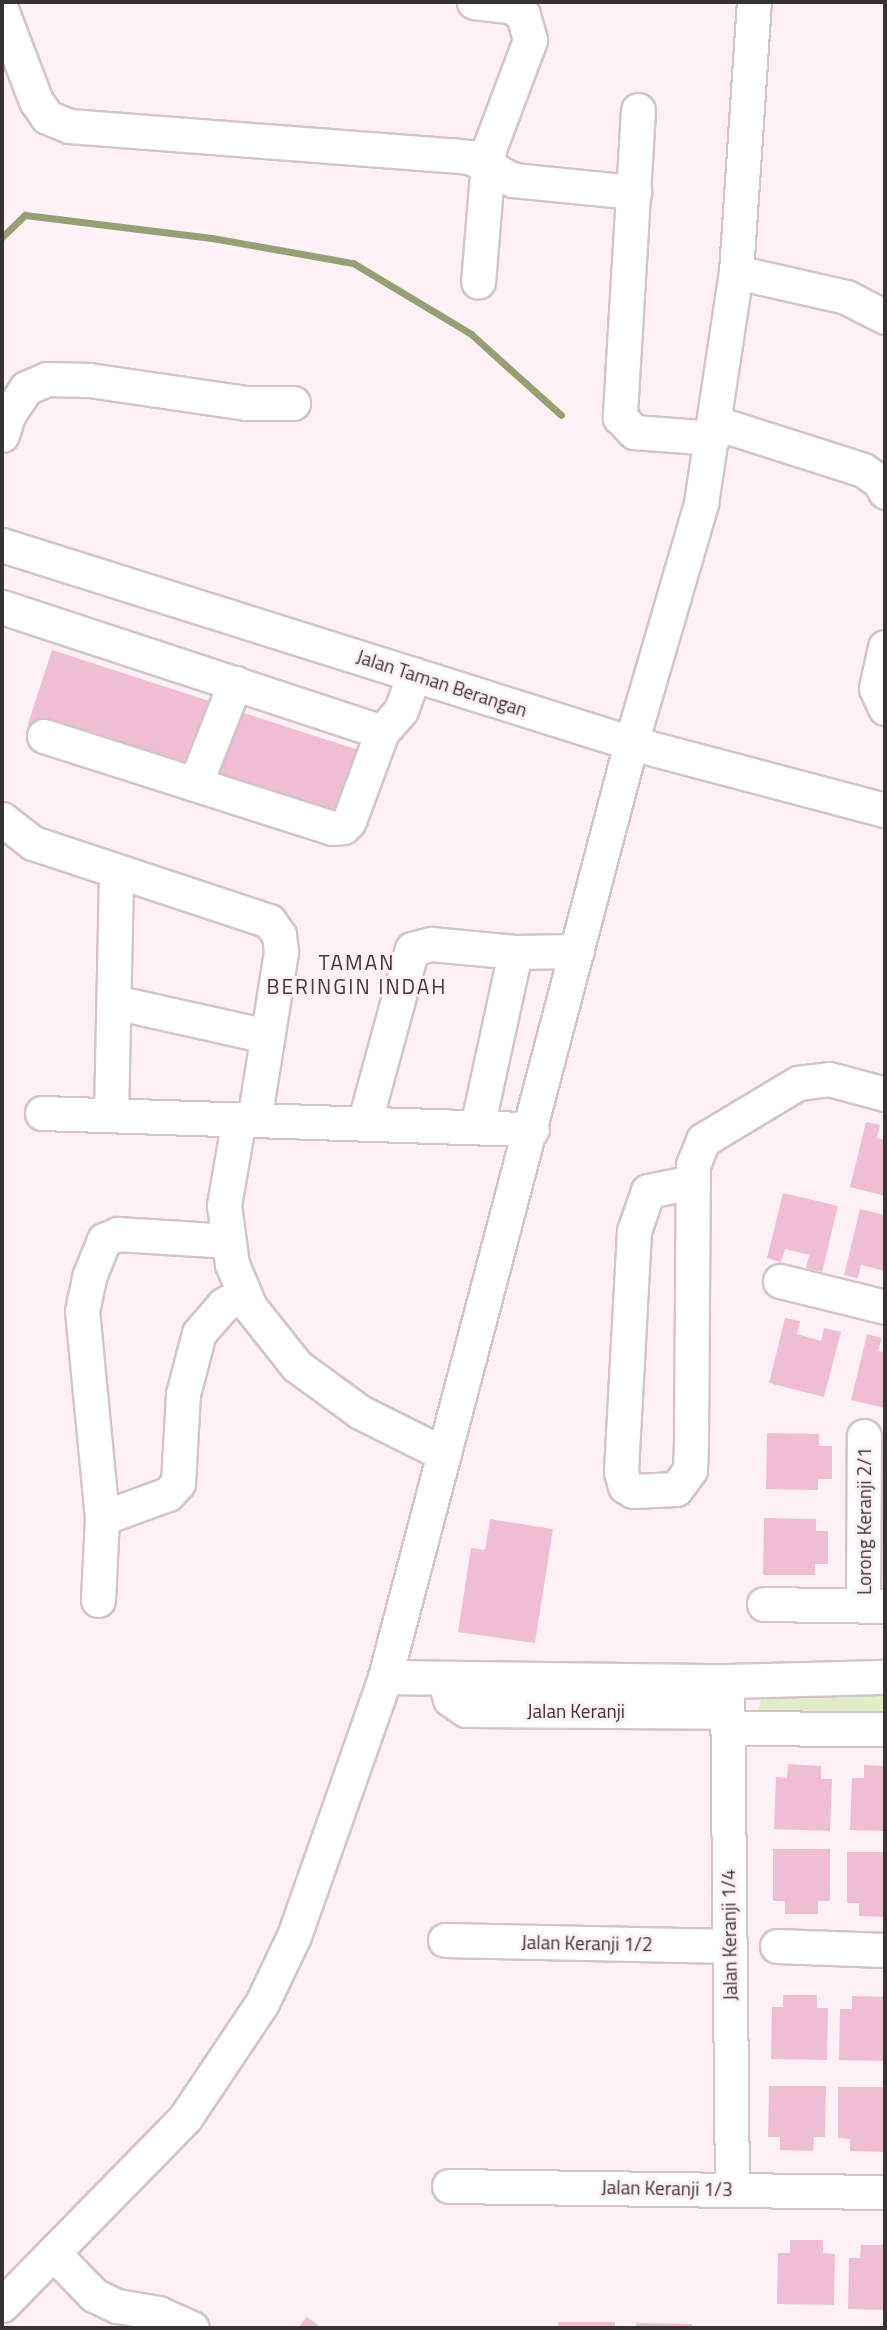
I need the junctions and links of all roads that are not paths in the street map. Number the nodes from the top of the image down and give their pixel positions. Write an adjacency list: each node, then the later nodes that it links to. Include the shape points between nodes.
1 (474, 2): 5 (street, via 512,8 530,26 526,57 497,121)
2 (754, 2): 7 (street)
3 (2, 12): 5 (street, via 36,101 47,117 69,127 450,155)
4 (638, 110): 6 (street)
5 (486, 166): 6 (street, via 513,180); 8 (street)
6 (634, 192): 11 (street, via 620,417 635,432)
7 (736, 272): 9 (street); 11 (street)
8 (478, 282)
9 (878, 303)
10 (293, 403): 12 (street, via 246,403 89,380 47,379 26,388)
11 (715, 431): 13 (street, via 863,470); 22 (street, via 701,503)
12 (2, 435)
13 (884, 485)
14 (2, 545): 17 (street, Jalan Taman Berangan)
15 (2, 607): 18 (street)
16 (885, 647): 19 (street, via 876,688)
17 (414, 674): 20 (street, via 401,710); 22 (street, Jalan Taman Berangan)
18 (235, 682): 20 (street); 23 (street)
19 (885, 708)
20 (382, 732): 23 (street, via 343,827 332,828)
21 (44, 736): 23 (street)
22 (631, 743): 24 (street, Jalan Taman Berangan); 27 (street)
23 (195, 784)
24 (885, 810)
25 (2, 819): 26 (street, via 33,843)
26 (117, 872): 29 (street); 30 (street, via 269,921 279,935 281,952)
27 (578, 951): 28 (street); 37 (street)
28 (515, 952): 35 (street, via 431,944 412,949); 36 (street)
29 (114, 1002): 30 (street); 33 (street)
30 (267, 1036): 34 (street)
31 (885, 1094): 38 (street, via 829,1079 798,1083 702,1140 693,1165)
32 (42, 1113): 33 (street)
33 (111, 1115): 34 (street)
34 (246, 1120): 35 (street); 39 (street, via 224,1205)
35 (364, 1124): 36 (street)
36 (477, 1128): 37 (street)
37 (532, 1129): 44 (street)
38 (693, 1182): 38 (street, via 690,1470 676,1489 633,1491 625,1486 621,1472 634,1231 648,1191)
39 (229, 1241): 41 (street); 45 (street, via 145,1233 118,1234 104,1240 82,1311)
40 (780, 1281): 42 (street)
41 (244, 1293): 44 (street, via 298,1366 360,1412); 45 (street, via 223,1305 199,1333 183,1394 178,1483 169,1493)
42 (885, 1307)
43 (864, 1436): 48 (street, Lorong Keranji 2/1)
44 (444, 1454): 49 (street)
45 (102, 1518): 46 (street)
46 (98, 1600)
47 (764, 1604): 48 (street)
48 (874, 1606)
49 (385, 1677): 51 (street, via 444,1678); 60 (street, via 294,1936 262,2003 185,2118)
50 (885, 1677): 51 (street)
51 (727, 1707): 52 (street); 54 (street, Jalan Keranji 1/4)
52 (885, 1729)
53 (445, 1940): 54 (street, Jalan Keranji 1/2)
54 (730, 1946): 58 (street, Jalan Keranji 1/4)
55 (777, 1946): 56 (street)
56 (885, 1950)
57 (449, 2186): 58 (street, Jalan Keranji 1/3)
58 (732, 2189): 59 (street, Jalan Keranji 1/3)
59 (885, 2192)
60 (53, 2253): 61 (street); 62 (street, via 94,2295)
61 (2, 2305)
62 (192, 2328)

